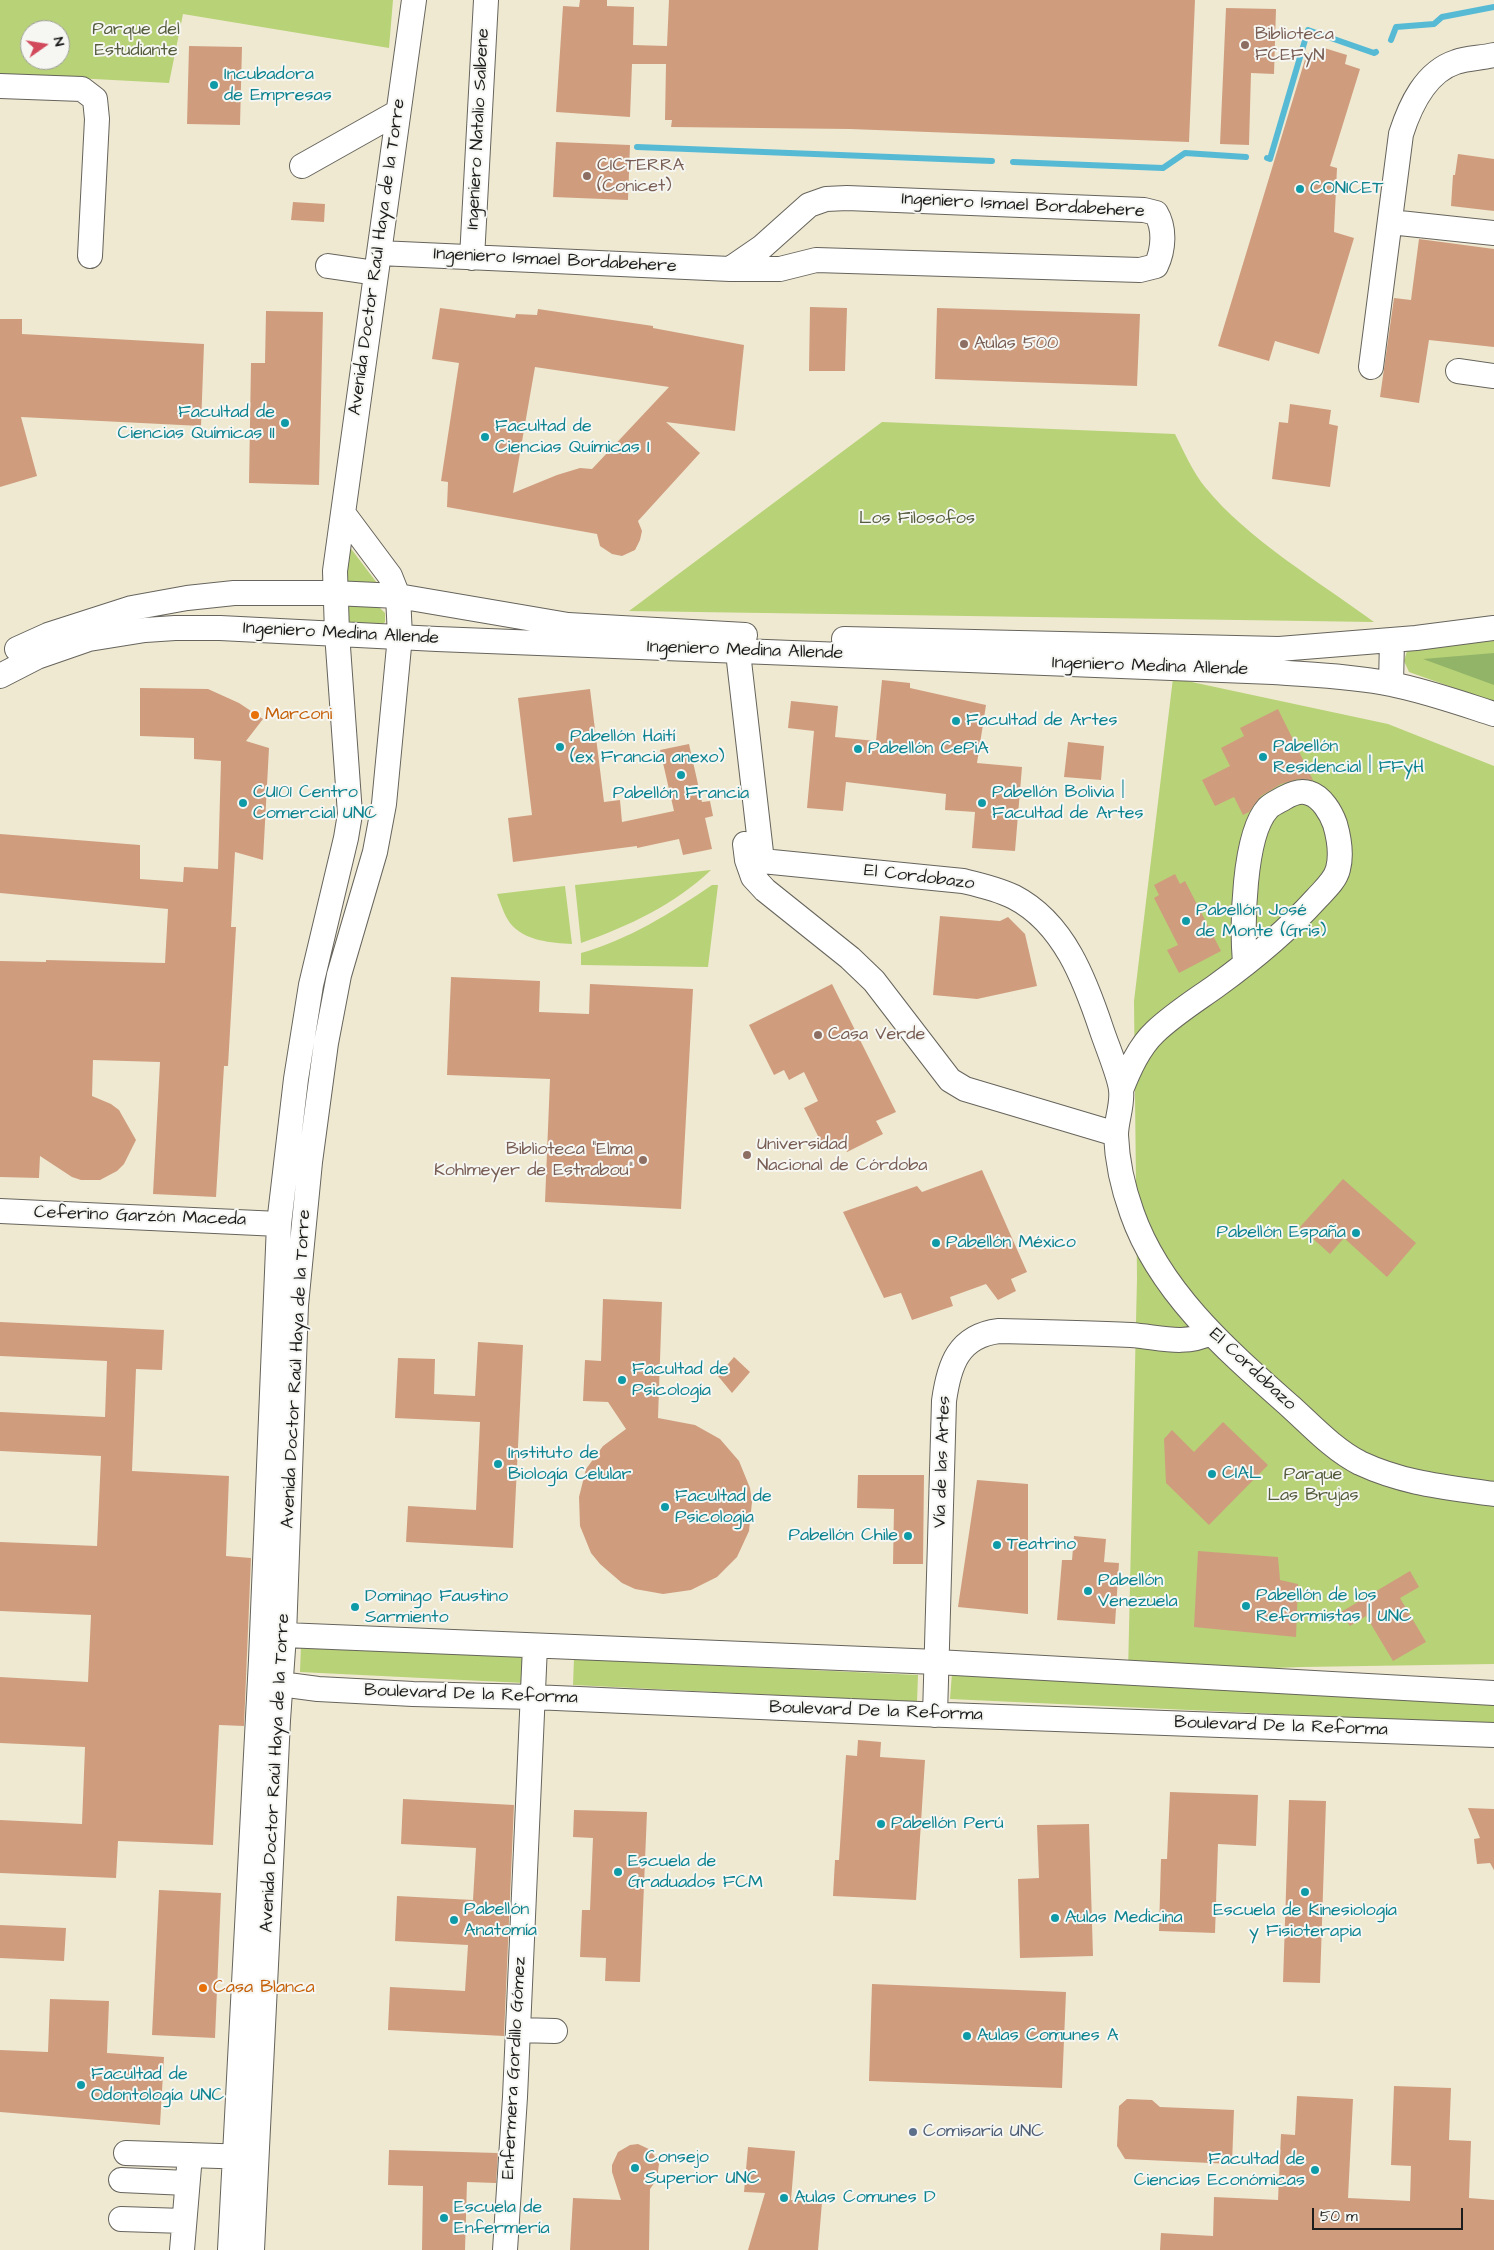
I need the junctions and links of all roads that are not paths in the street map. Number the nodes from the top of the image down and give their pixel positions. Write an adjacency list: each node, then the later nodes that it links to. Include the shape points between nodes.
1 (414, 0): 5 (street, Avenida Doctor Raúl Haya de la Torre)
2 (486, 0): 10 (street, Ingeniero Natalio Salbene)
3 (1494, 56): 7 (street, via 1456,62 1442,69 1418,94 1401,134)
4 (0, 86): 9 (street, via 82,89 95,100 97,119)
5 (398, 112): 6 (street); 11 (street, Avenida Doctor Raúl Haya de la Torre)
6 (302, 166)
7 (1390, 222): 8 (street); 14 (street)
8 (1494, 233)
9 (90, 256)
10 (472, 258): 11 (street, Ingeniero Ismael Bordabehere); 13 (street, Ingeniero Ismael Bordabehere)
11 (378, 263): 12 (street, Ingeniero Ismael Bordabehere); 17 (street, Avenida Doctor Raúl Haya de la Torre)
12 (328, 266)
13 (730, 269): 13 (street, Ingeniero Ismael Bordabehere, via 780,268 816,260 1140,270 1156,266 1159,260 1162,223 1156,213 1144,210 826,199 809,205 762,247)
14 (1371, 367)
15 (1458, 371): 16 (street)
16 (1494, 376)
17 (343, 513): 18 (street, Avenida Doctor Raúl Haya de la Torre); 19 (street, Avenida Doctor Raúl Haya de la Torre, via 390,576)
18 (334, 593): 19 (street, Ingeniero Medina Allende); 21 (street, Avenida Doctor Raúl Haya de la Torre); 25 (street, Ingeniero Medina Allende, via 234,592 132,608 48,635)
19 (398, 596): 22 (street, Avenida Doctor Raúl Haya de la Torre); 24 (street, Ingeniero Medina Allende, via 568,625)
20 (1494, 628): 23 (street, Ingeniero Medina Allende)
21 (337, 633): 22 (street, Ingeniero Medina Allende); 26 (street, Ingeniero Medina Allende, via 220,628 145,630 89,639 37,657); 34 (street, Avenida Doctor Raúl Haya de la Torre, via 350,814 311,985)
22 (400, 636): 24 (street, Ingeniero Medina Allende); 37 (street, Avenida Doctor Raúl Haya de la Torre, via 384,804 375,852 336,990 310,1162 296,1305)
23 (1392, 640): 24 (street, Ingeniero Medina Allende, via 1241,650); 27 (street)
24 (729, 643): 27 (street, Ingeniero Medina Allende, via 1250,671); 29 (street)
25 (0, 657)
26 (0, 676)
27 (1391, 684): 28 (street, Ingeniero Medina Allende, via 1428,692)
28 (1494, 714)
29 (755, 861): 31 (street, El Cordobazo, via 962,881 1014,897 1036,912 1057,933 1076,964); 32 (street, via 753,877 874,981 950,1080 965,1089)
30 (1245, 963): 30 (street, via 1300,917 1331,883 1338,870 1338,833 1332,816 1310,793 1288,796 1268,808 1260,820 1244,894); 31 (street, via 1154,1033 1140,1050)
31 (1121, 1090): 32 (street, El Cordobazo)
32 (1116, 1134): 35 (street, El Cordobazo, via 1121,1181 1141,1238 1167,1280)
33 (0, 1211): 34 (street, Ceferino Garzón Maceda)
34 (279, 1224): 38 (street, Avenida Doctor Raúl Haya de la Torre)
35 (1210, 1333): 36 (street, El Cordobazo, via 1331,1443 1357,1461 1417,1483); 40 (street, Vía de las Artes, via 1198,1339 1181,1341 999,1331 982,1335 961,1348 947,1380 944,1401)
36 (1494, 1494)
37 (284, 1635): 38 (street, via 270,1638); 39 (street); 41 (street, Avenida Doctor Raúl Haya de la Torre)
38 (261, 1645): 41 (street, Avenida Doctor Raúl Haya de la Torre)
39 (536, 1646): 40 (street); 43 (street, Enfermera Gordillo Gómez)
40 (937, 1662): 42 (street); 44 (street, Vía de las Artes)
41 (270, 1681): 43 (street, Boulevard De la Reforma, via 318,1689); 50 (street, Avenida Doctor Raúl Haya de la Torre)
42 (1494, 1693)
43 (533, 1697): 44 (street, Boulevard De la Reforma); 46 (street, Enfermera Gordillo Gómez)
44 (936, 1715): 45 (street, Boulevard De la Reforma)
45 (1494, 1735)
46 (518, 2030): 47 (street); 58 (street, Enfermera Gordillo Gómez, via 506,2097)
47 (555, 2031)
48 (126, 2152): 49 (street)
49 (190, 2155): 50 (street); 52 (street)
50 (246, 2157): 56 (street, Avenida Doctor Raúl Haya de la Torre); 57 (street, Avenida Doctor Raúl Haya de la Torre)
51 (121, 2180): 52 (street)
52 (187, 2183): 54 (street)
53 (121, 2219): 54 (street)
54 (184, 2221): 55 (street)
55 (182, 2250)
56 (230, 2250)
57 (252, 2250)
58 (505, 2250)

